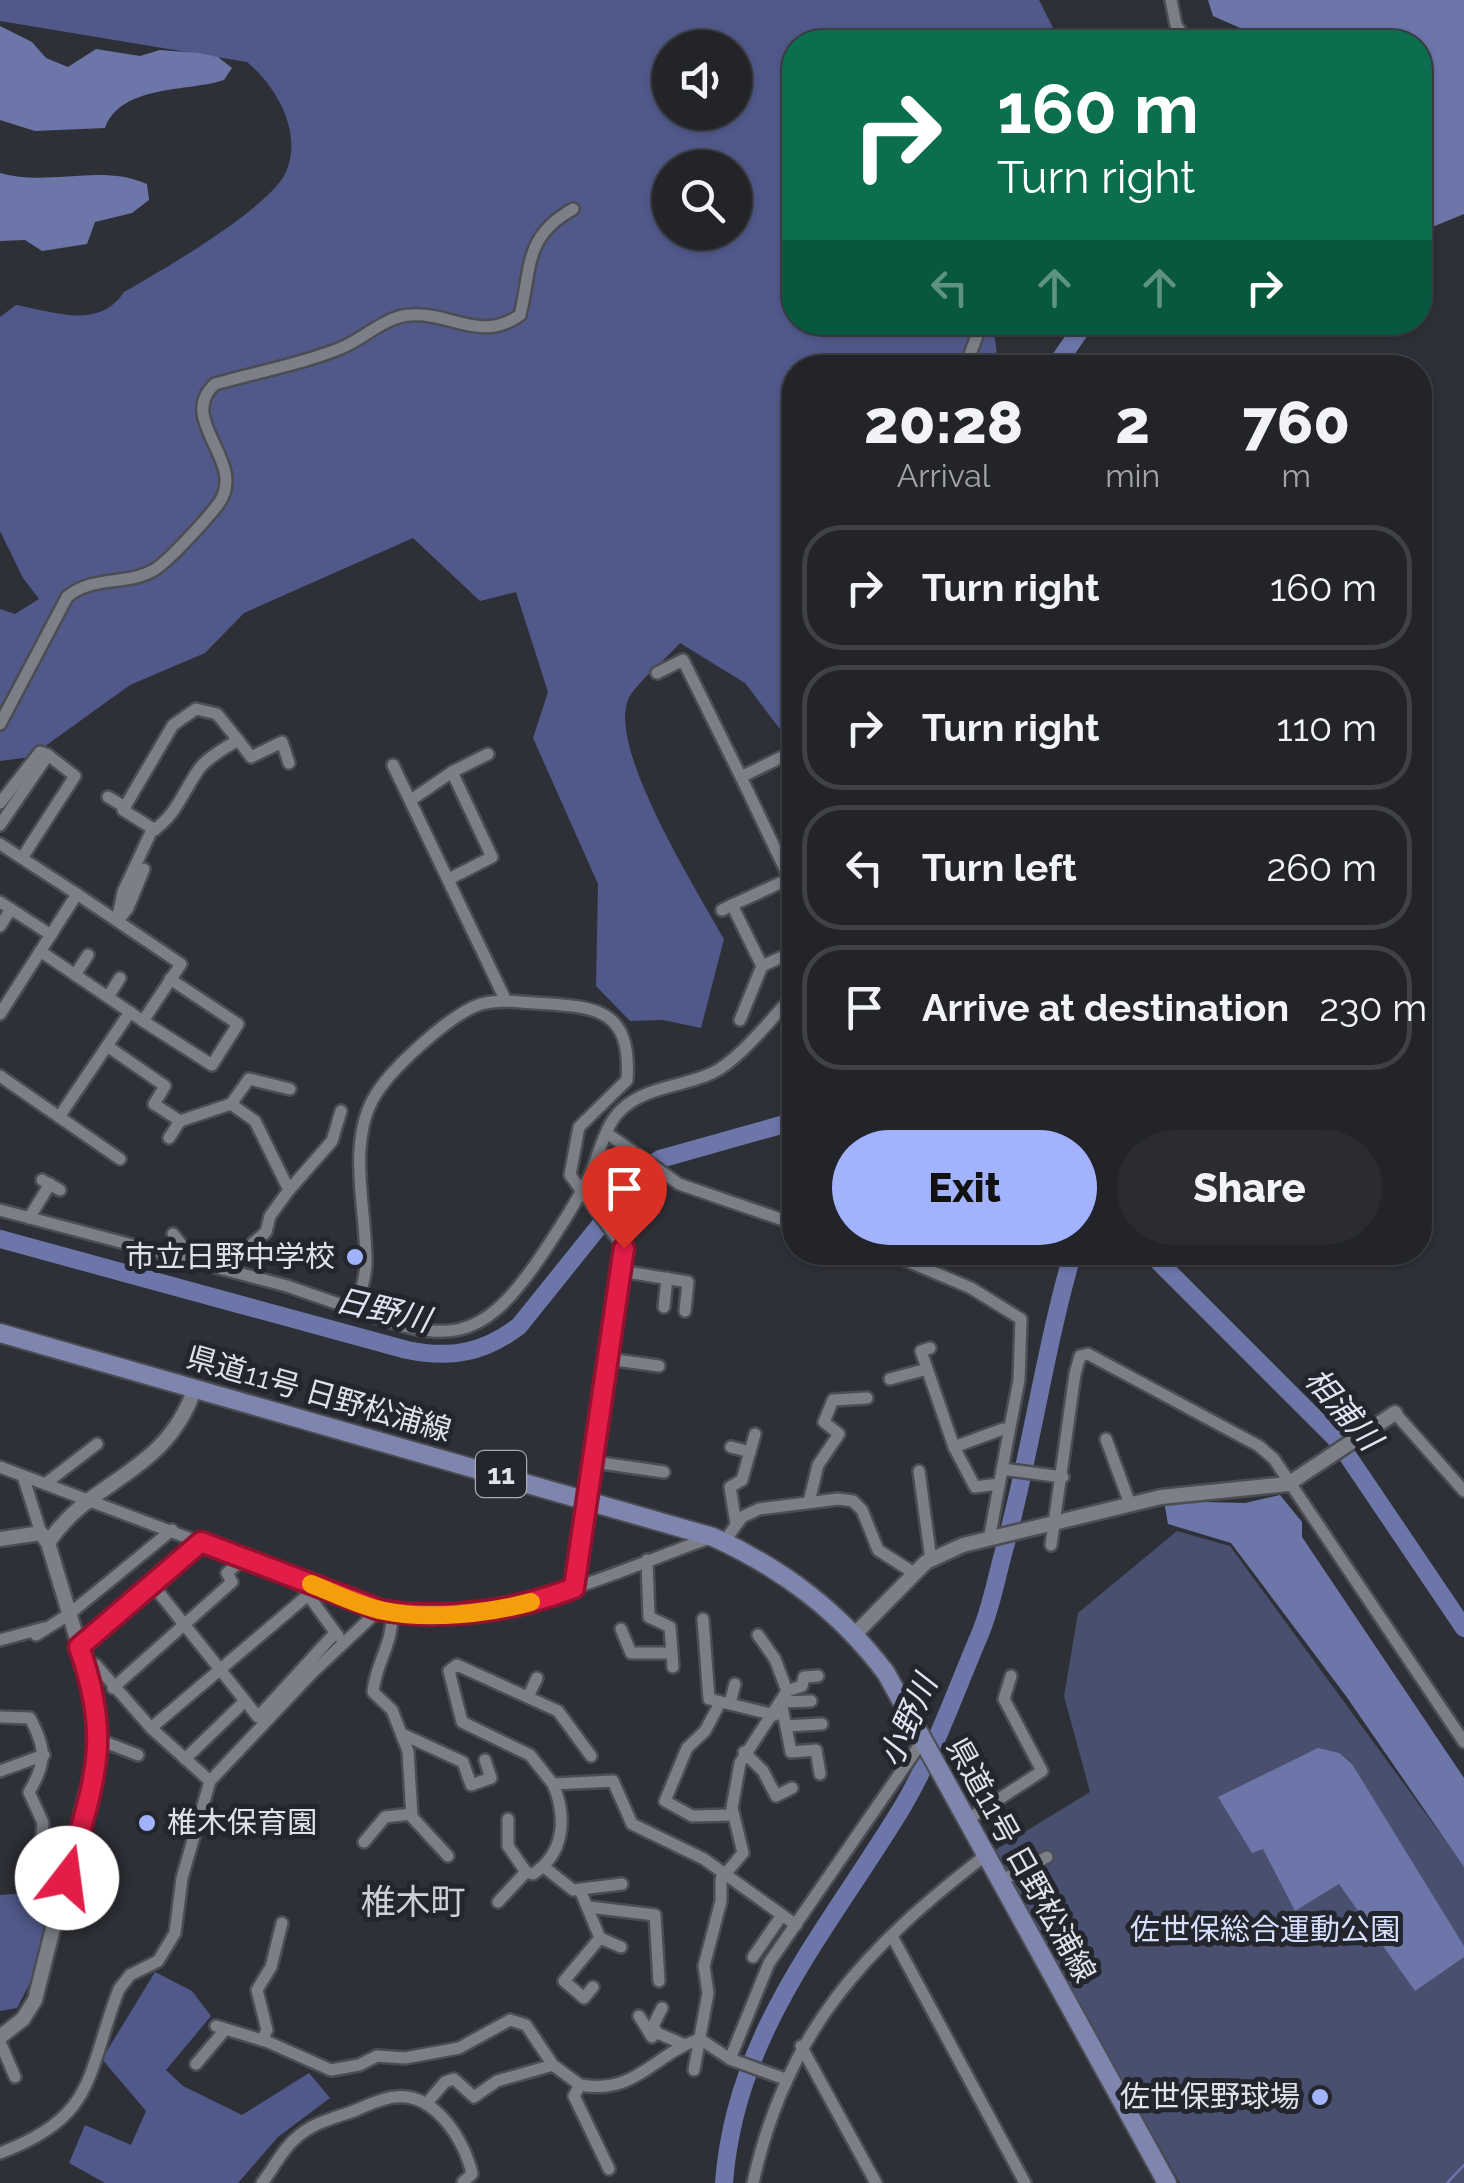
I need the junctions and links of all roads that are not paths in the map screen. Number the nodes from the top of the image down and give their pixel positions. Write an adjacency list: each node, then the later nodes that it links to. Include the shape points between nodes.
1 (1172, 0): 2 (street)
2 (1180, 30)
3 (573, 210): 5 (street, via 557,218 527,259 520,315 507,324 478,328 402,316 341,348 216,384 203,395 200,411 225,466 220,501 154,570 83,584 67,597)
4 (657, 673): 13 (street, via 683,660)
5 (0, 724)
6 (238, 740): 10 (street, via 251,756 282,742); 17 (street, via 217,714 187,713); 19 (street, via 200,768 175,813)
7 (488, 754): 12 (street)
8 (48, 756): 16 (street, via 40,752); 18 (street); 21 (street, via 75,776)
9 (782, 757): 13 (street)
10 (290, 763)
11 (393, 765): 15 (street)
12 (452, 772): 15 (street); 24 (street, via 492,857)
13 (741, 778): 22 (street)
14 (108, 797): 17 (street)
15 (411, 800): 24 (street)
16 (0, 803)
17 (124, 807): 19 (street)
18 (0, 825)
19 (155, 830): 28 (street, via 123,892)
20 (0, 844): 21 (street)
21 (22, 858): 26 (street)
22 (782, 864)
23 (144, 870): 28 (street)
24 (448, 879): 39 (street)
25 (782, 888): 34 (street, via 727,908)
26 (77, 894): 28 (street); 30 (street)
27 (6, 905): 29 (street); 30 (street)
28 (117, 921): 37 (street, via 181,964)
29 (0, 926)
30 (51, 935): 31 (street)
31 (40, 951): 35 (street); 42 (street)
32 (88, 955): 35 (street)
33 (782, 958): 34 (street)
34 (762, 966): 43 (street)
35 (75, 975): 38 (street)
36 (120, 978): 38 (street)
37 (170, 980): 44 (street); 44 (street, via 238,1024 212,1065)
38 (108, 997): 41 (street)
39 (506, 1001): 57 (street, via 586,1004 614,1021 624,1041 627,1080 579,1127 572,1148 570,1174); 68 (street, via 480,1004 446,1026 388,1076 372,1100 362,1128 366,1269)
40 (782, 1007): 52 (street, via 724,1065 641,1096 624,1107)
41 (130, 1012): 44 (street); 45 (street)
42 (0, 1014)
43 (740, 1020)
44 (142, 1021)
45 (107, 1046): 50 (street); 51 (street, via 165,1086 154,1104)
46 (0, 1076): 50 (street)
47 (290, 1089): 48 (street, via 249,1079)
48 (231, 1104): 51 (street); 56 (street, via 255,1121)
49 (341, 1111): 56 (street, via 332,1141)
50 (59, 1117): 54 (street)
51 (180, 1121): 53 (street)
52 (608, 1134): 57 (street); 60 (street, via 679,1184)
53 (169, 1138)
54 (120, 1159)
55 (50, 1185): 59 (street)
56 (290, 1190): 64 (street, via 266,1232)
57 (584, 1198): 65 (street, via 624,1248); 68 (street, via 516,1292 482,1322 421,1331)
58 (0, 1210): 59 (street)
59 (30, 1218): 62 (street)
60 (782, 1220)
61 (173, 1234): 62 (street)
62 (195, 1262): 64 (street)
63 (917, 1265): 79 (street, via 1021,1320)
64 (223, 1270): 68 (street)
65 (621, 1271): 66 (street); 72 (street)
66 (668, 1278): 67 (street); 69 (street, via 690,1285)
67 (664, 1308)
68 (356, 1310)
69 (685, 1311)
70 (0, 1333): 76 (main road, 県道11号 日野松浦線 / 11)
71 (930, 1348): 74 (street, via 922,1351)
72 (608, 1359): 73 (street); 86 (street)
73 (659, 1366)
74 (926, 1370): 75 (street); 83 (street)
75 (890, 1379)
76 (196, 1388): 99 (main road, 県道11号 日野松浦線 / 11); 101 (street, via 173,1437)
77 (867, 1398): 100 (street, via 833,1400 824,1422 837,1428 837,1442 818,1465)
78 (1390, 1416): 94 (street); 98 (street)
79 (1009, 1432): 83 (street); 88 (street)
80 (755, 1434): 85 (street)
81 (1106, 1439): 102 (street)
82 (97, 1444): 95 (street)
83 (954, 1447): 97 (street, via 975,1487)
84 (731, 1448): 85 (street)
85 (750, 1452): 96 (street)
86 (594, 1462): 90 (street); 99 (street)
87 (0, 1467): 91 (street)
88 (1002, 1470): 92 (street); 97 (street)
89 (919, 1471): 114 (street)
90 (664, 1472)
91 (23, 1476): 95 (street); 106 (street)
92 (1062, 1477): 94 (street, via 1075,1374 1080,1356 1088,1354 1259,1446); 104 (street)
93 (720, 1482): 96 (street)
94 (1291, 1482): 102 (street); 154 (street)
95 (45, 1484): 101 (street)
96 (736, 1484): 103 (street, via 730,1488)
97 (999, 1484): 108 (street)
98 (1464, 1491)
99 (587, 1499): 109 (main road, 県道11号 日野松浦線 / 11); 118 (street)
100 (809, 1502): 103 (street, via 759,1509); 115 (street, via 853,1502 878,1550)
101 (90, 1503): 105 (street); 106 (street)
102 (1130, 1504): 104 (street)
103 (736, 1524): 109 (street)
104 (1055, 1524): 108 (street); 111 (street)
105 (172, 1530): 110 (street); 121 (street)
106 (44, 1538): 107 (street); 121 (street)
107 (0, 1539)
108 (992, 1539): 114 (street)
109 (718, 1540): 113 (street); 126 (main road, 県道11号 日野松浦線 / 11, via 792,1579)
110 (201, 1542): 112 (street); 117 (street)
111 (1052, 1546)
112 (244, 1558): 116 (street); 123 (street, via 227,1573 232,1582)
113 (648, 1560): 118 (street); 131 (street, via 648,1617 670,1627)
114 (931, 1560): 115 (street)
115 (914, 1573): 126 (street)
116 (298, 1579): 119 (street); 120 (street)
117 (152, 1584): 123 (street); 132 (street)
118 (574, 1588): 120 (street, via 507,1608)
119 (308, 1596): 129 (street); 134 (street)
120 (386, 1611): 129 (street); 151 (street, via 392,1638 375,1670 373,1692 392,1710)
121 (68, 1616): 124 (street); 132 (street)
122 (703, 1620): 145 (street, via 708,1700)
123 (184, 1625): 134 (street); 139 (street)
124 (52, 1626): 127 (street); 130 (street)
125 (622, 1629): 131 (street, via 632,1653)
126 (856, 1633): 153 (main road, 県道11号 日野松浦線 / 11)
127 (36, 1635)
128 (758, 1636): 141 (street, via 775,1659)
129 (340, 1638): 144 (street, via 258,1716); 163 (street)
130 (0, 1640)
131 (672, 1652): 133 (street)
132 (82, 1654): 139 (street); 152 (street)
133 (672, 1667)
134 (219, 1668): 144 (street); 150 (street)
135 (818, 1676): 141 (street, via 804,1677 802,1686)
136 (1012, 1676): 169 (street, via 1004,1699 1042,1771)
137 (536, 1678): 142 (street)
138 (735, 1684): 145 (street)
139 (113, 1688): 150 (street)
140 (770, 1690): 141 (street)
141 (784, 1696): 143 (street); 146 (street); 149 (street)
142 (528, 1697): 155 (street, via 558,1711); 164 (street, via 457,1665 448,1671 462,1722 530,1755)
143 (810, 1700)
144 (245, 1701): 159 (street)
145 (725, 1703): 146 (street); 167 (street, via 687,1748 666,1801 692,1816)
146 (775, 1715): 156 (street)
147 (0, 1717): 157 (street, via 30,1718)
148 (822, 1724): 149 (street)
149 (786, 1726): 162 (street, via 791,1752 816,1750)
150 (152, 1728): 159 (street)
151 (402, 1734): 160 (street, via 463,1762 466,1786 490,1778); 166 (street)
152 (100, 1740): 158 (street); 178 (street)
153 (923, 1740): 169 (main road, 県道11号 日野松浦線 / 11); 187 (street)
154 (1464, 1742)
155 (590, 1749)
156 (744, 1752): 165 (street, via 776,1796); 167 (street)
157 (44, 1755): 161 (street); 184 (street, via 29,1792 43,1823 36,1903)
158 (138, 1755)
159 (185, 1758): 163 (street)
160 (486, 1760)
161 (0, 1771)
162 (820, 1774)
163 (210, 1781): 209 (street, via 182,1878 175,1933 158,1961 119,1989 80,2103 56,2126)
164 (553, 1784): 174 (street, via 563,1824); 176 (street, via 613,1781 632,1824)
165 (792, 1788)
166 (412, 1814): 170 (street, via 385,1817); 172 (street)
167 (733, 1815): 176 (street, via 743,1853)
168 (508, 1819): 175 (street, via 508,1846)
169 (966, 1820): 171 (main road, 県道11号 日野松浦線 / 11)
170 (364, 1842)
171 (986, 1855): 177 (main road, 県道11号 日野松浦線 / 11); 188 (street)
172 (448, 1856)
173 (1047, 1858): 177 (street)
174 (544, 1867): 175 (street); 180 (street)
175 (526, 1872): 181 (street)
176 (726, 1875): 185 (street); 196 (street, via 704,1966 708,1993)
177 (1006, 1878): 216 (main road, 県道11号 日野松浦線 / 11)
178 (66, 1884): 182 (street); 184 (street)
179 (622, 1884): 180 (street)
180 (580, 1890): 183 (street)
181 (498, 1902)
182 (103, 1903)
183 (589, 1907): 189 (street); 192 (street, via 655,1915)
184 (58, 1912): 197 (street, via 35,2000)
185 (782, 1915): 187 (street); 191 (street)
186 (282, 1923): 198 (street, via 271,1967 256,1990 267,2030)
187 (796, 1925): 201 (street, via 769,1963)
188 (892, 1936): 200 (street); 215 (street)
189 (600, 1938): 190 (street); 193 (street, via 564,1981 584,1998)
190 (621, 1947)
191 (753, 1958)
192 (659, 1981)
193 (593, 1988)
194 (662, 2008): 199 (street, via 653,2026)
195 (638, 2016): 199 (street, via 652,2039)
196 (700, 2039): 199 (street); 201 (street); 204 (street)
197 (0, 2040): 205 (street)
198 (262, 2040): 202 (street, via 220,2029); 203 (street, via 332,2070 377,2056 459,2048 510,2020 526,2025)
199 (681, 2046): 207 (street, via 616,2087)
200 (800, 2046): 206 (street); 214 (street)
201 (732, 2060): 206 (street)
202 (196, 2064)
203 (553, 2065): 207 (street); 208 (street, via 497,2081 474,2096 454,2079)
204 (694, 2070)
205 (15, 2077)
206 (782, 2078): 213 (street)
207 (580, 2085): 210 (street, via 574,2096)
208 (426, 2104): 211 (street, via 450,2127 470,2167); 212 (street, via 396,2097 312,2125 290,2142)
209 (0, 2153)
210 (610, 2169)
211 (463, 2182)
212 (262, 2183)
213 (752, 2183)
214 (876, 2183)
215 (1025, 2183)
216 (1167, 2183)

